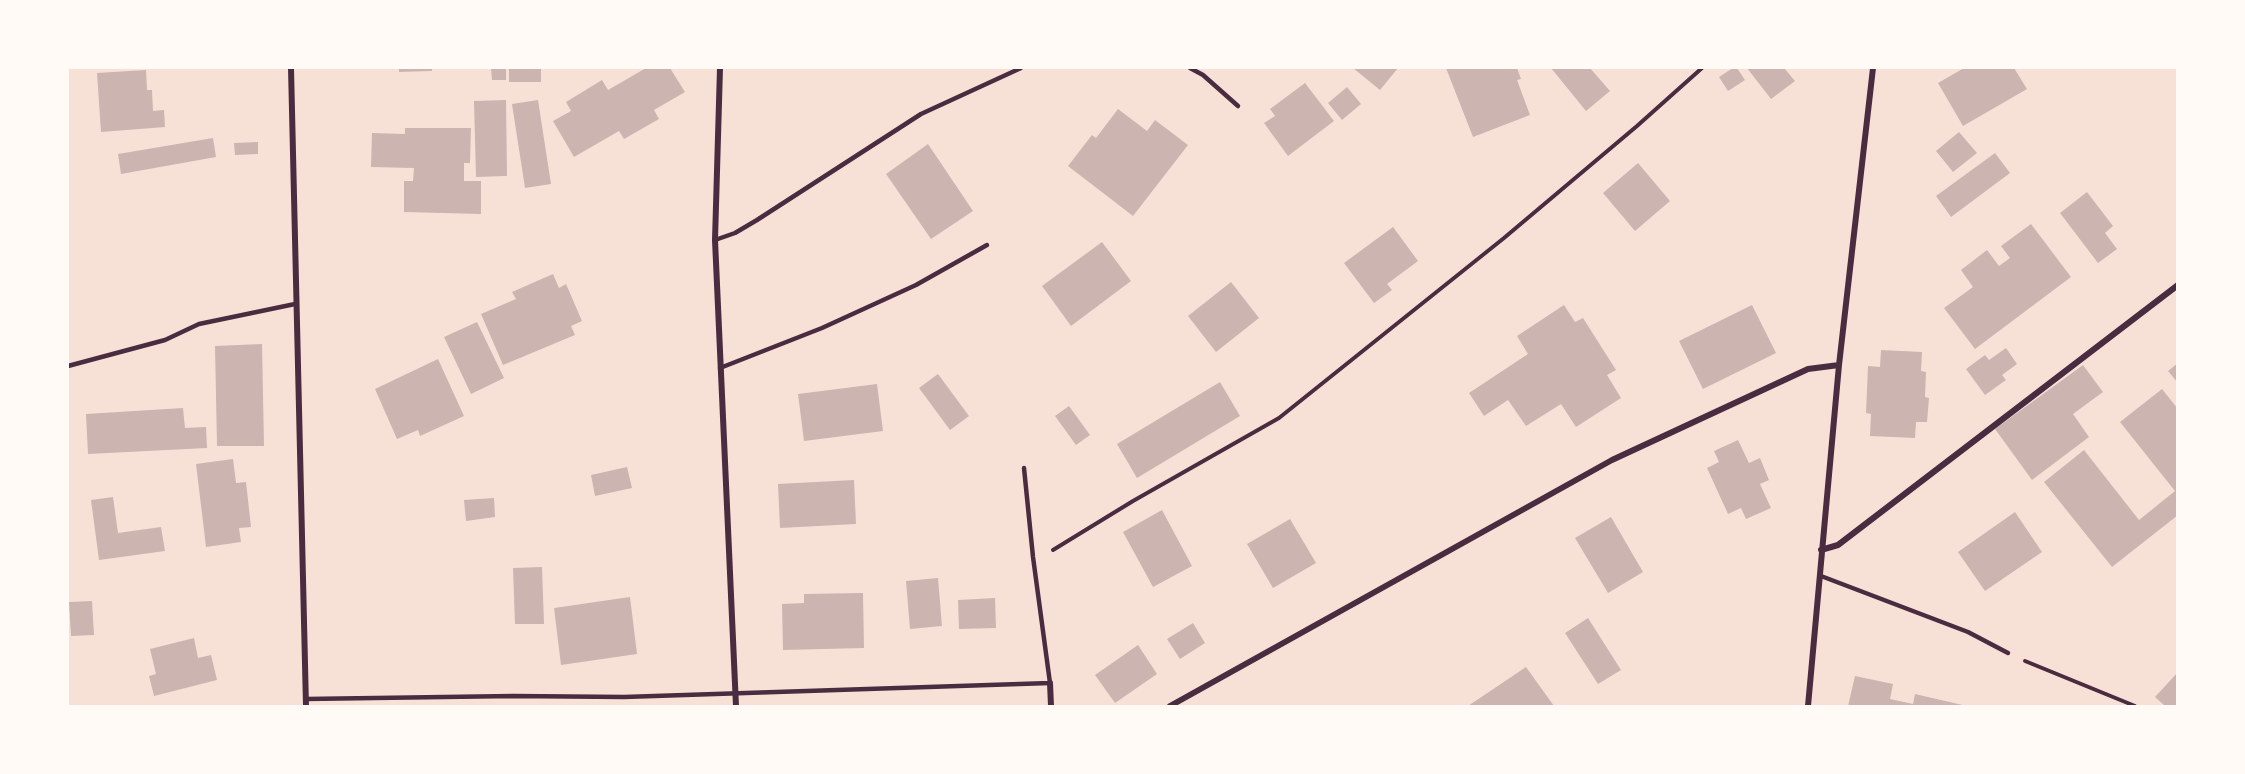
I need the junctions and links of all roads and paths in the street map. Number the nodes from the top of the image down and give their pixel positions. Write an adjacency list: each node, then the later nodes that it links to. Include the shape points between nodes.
1 (291, 68): 11 (street)
2 (720, 68): 8 (street)
3 (1021, 68): 8 (lane, via 921,114 757,220)
4 (1190, 68): 7 (lane)
5 (1702, 68): 17 (path, via 1504,238 1279,418 1079,536)
6 (1873, 68): 12 (street)
7 (1238, 106)
8 (715, 240): 14 (street)
9 (987, 245): 14 (lane, via 916,285)
10 (2178, 285): 16 (street, via 1838,545)
11 (295, 304): 13 (lane, via 200,324 165,340); 22 (street)
12 (1839, 365): 16 (street); 25 (street, via 1808,369 1612,460)
13 (68, 366)
14 (720, 368): 21 (street)
15 (1024, 468): 17 (lane)
16 (1821, 550): 18 (street)
17 (1033, 557): 20 (lane)
18 (1821, 576): 19 (lane, via 1968,632); 26 (street)
19 (2008, 653): 27 (path)
20 (1050, 683): 21 (lane); 24 (street)
21 (736, 692): 22 (lane); 23 (street)
22 (306, 703)
23 (736, 706)
24 (1051, 706)
25 (1170, 706)
26 (1808, 706)
27 (2135, 706)

